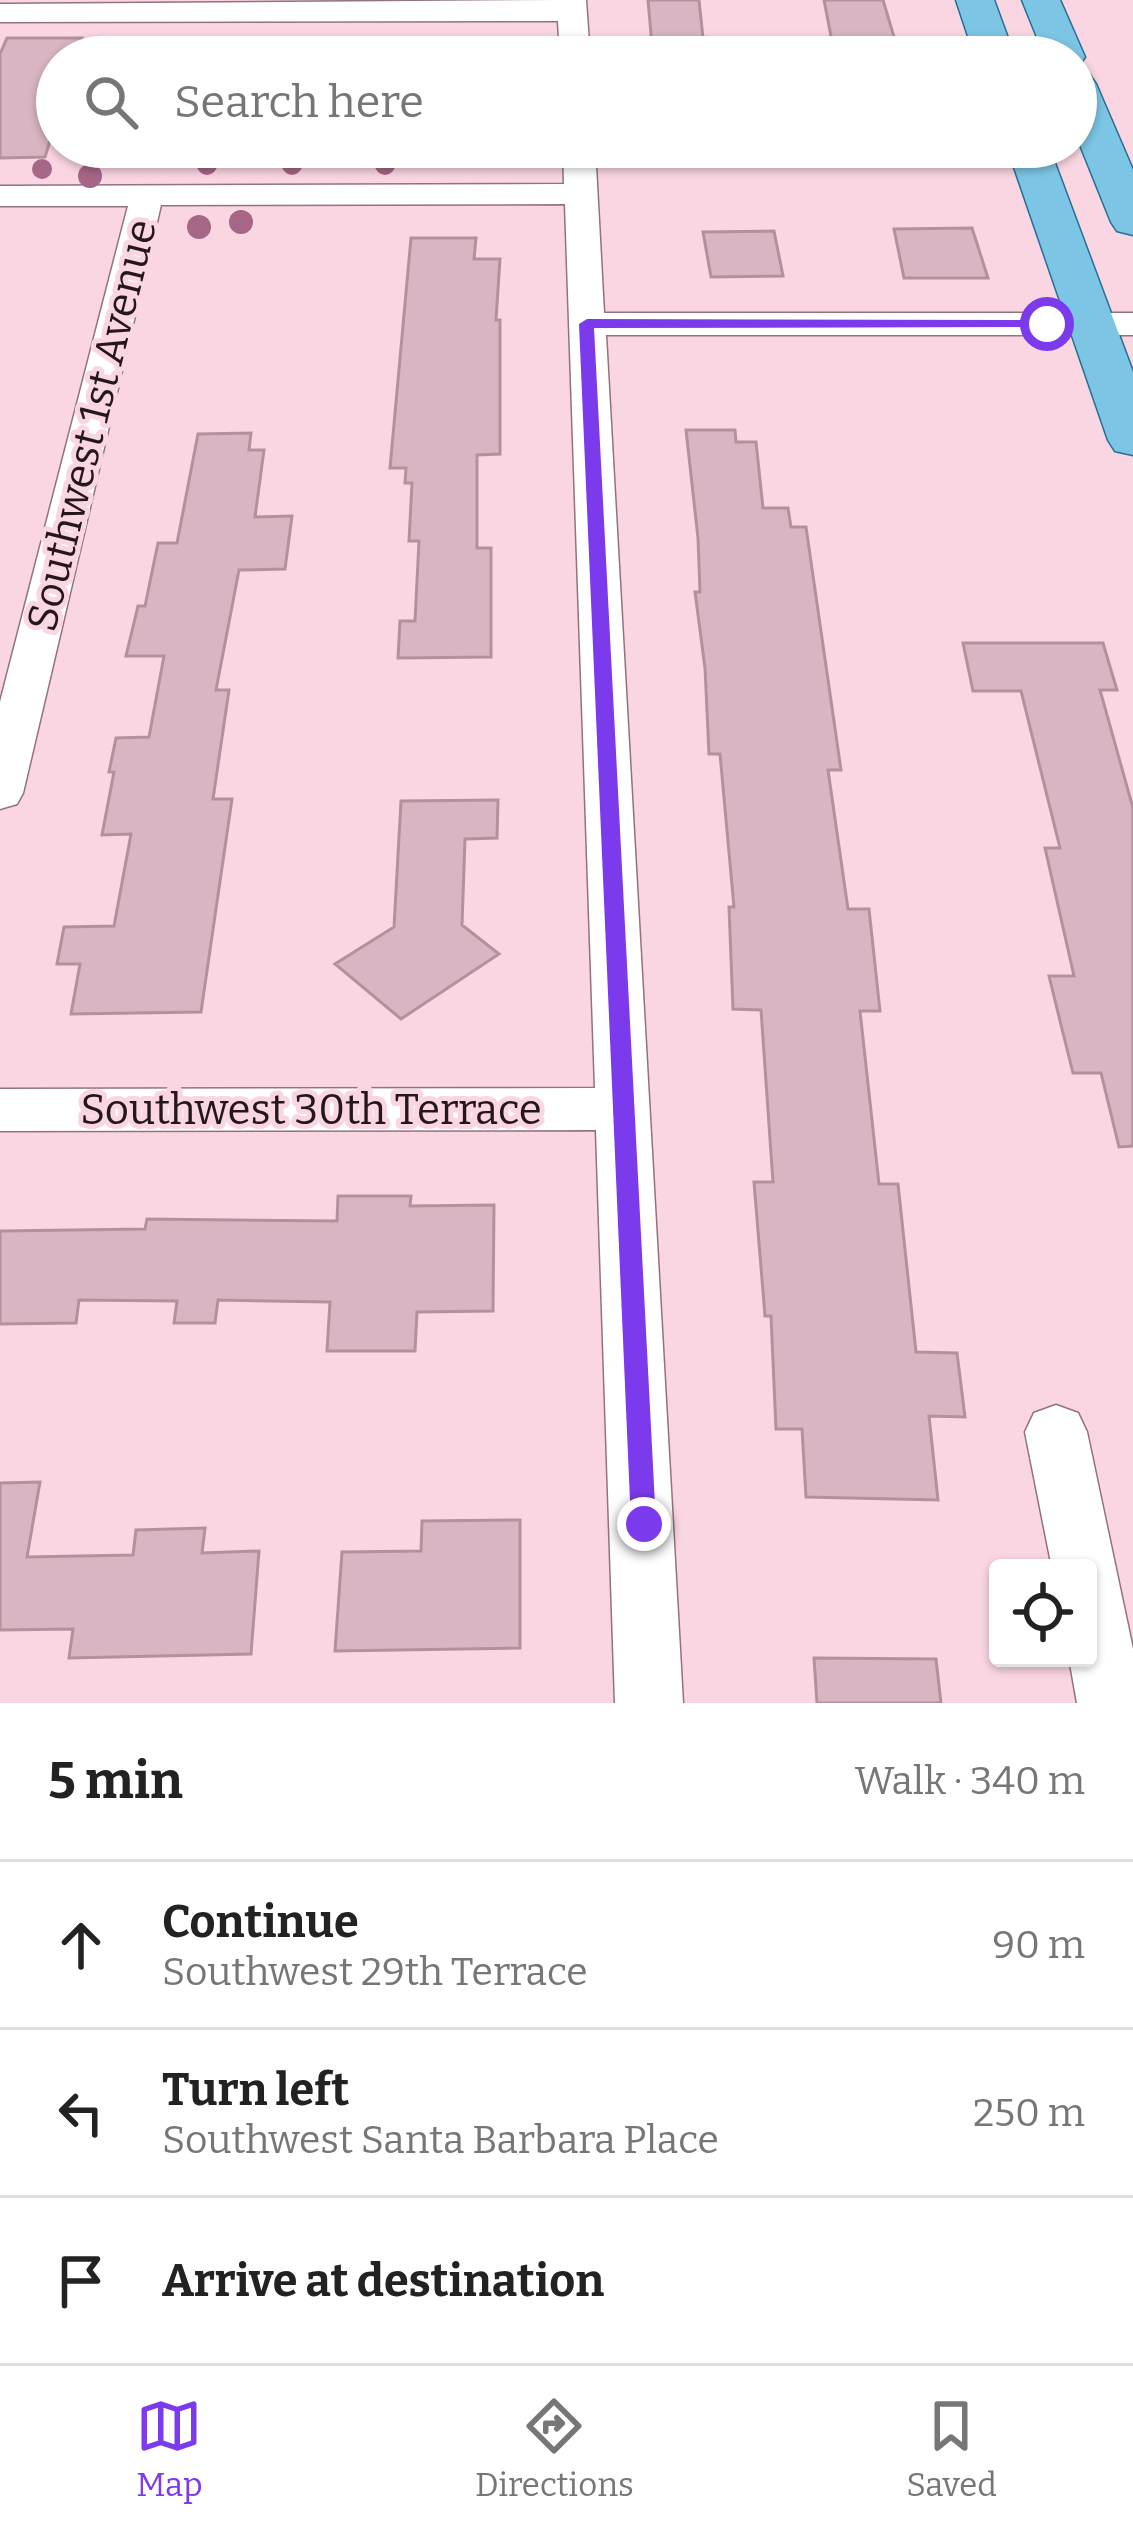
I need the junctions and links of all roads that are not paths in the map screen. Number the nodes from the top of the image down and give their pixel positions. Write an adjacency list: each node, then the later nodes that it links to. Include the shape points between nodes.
1 (975, 0): 6 (main road)
2 (1041, 0): 7 (main road)
3 (573, 6): 4 (street); 5 (street)
4 (0, 13)
5 (574, 36)
6 (988, 36)
7 (1056, 36)
8 (1097, 134): 13 (main road)
9 (1038, 168): 15 (main road)
10 (580, 171): 11 (street); 14 (street)
11 (147, 195): 12 (street); 17 (street, Southwest 1st Avenue)
12 (0, 196)
13 (1133, 221)
14 (587, 324): 15 (street); 18 (street)
15 (1112, 324): 16 (main road)
16 (1133, 440)
17 (0, 794)
18 (621, 1109): 19 (street, Southwest 30th Terrace); 23 (street)
19 (0, 1110)
20 (1056, 1432): 21 (street)
21 (1082, 1559)
22 (1097, 1634): 24 (street)
23 (649, 1703)
24 (1111, 1703)

